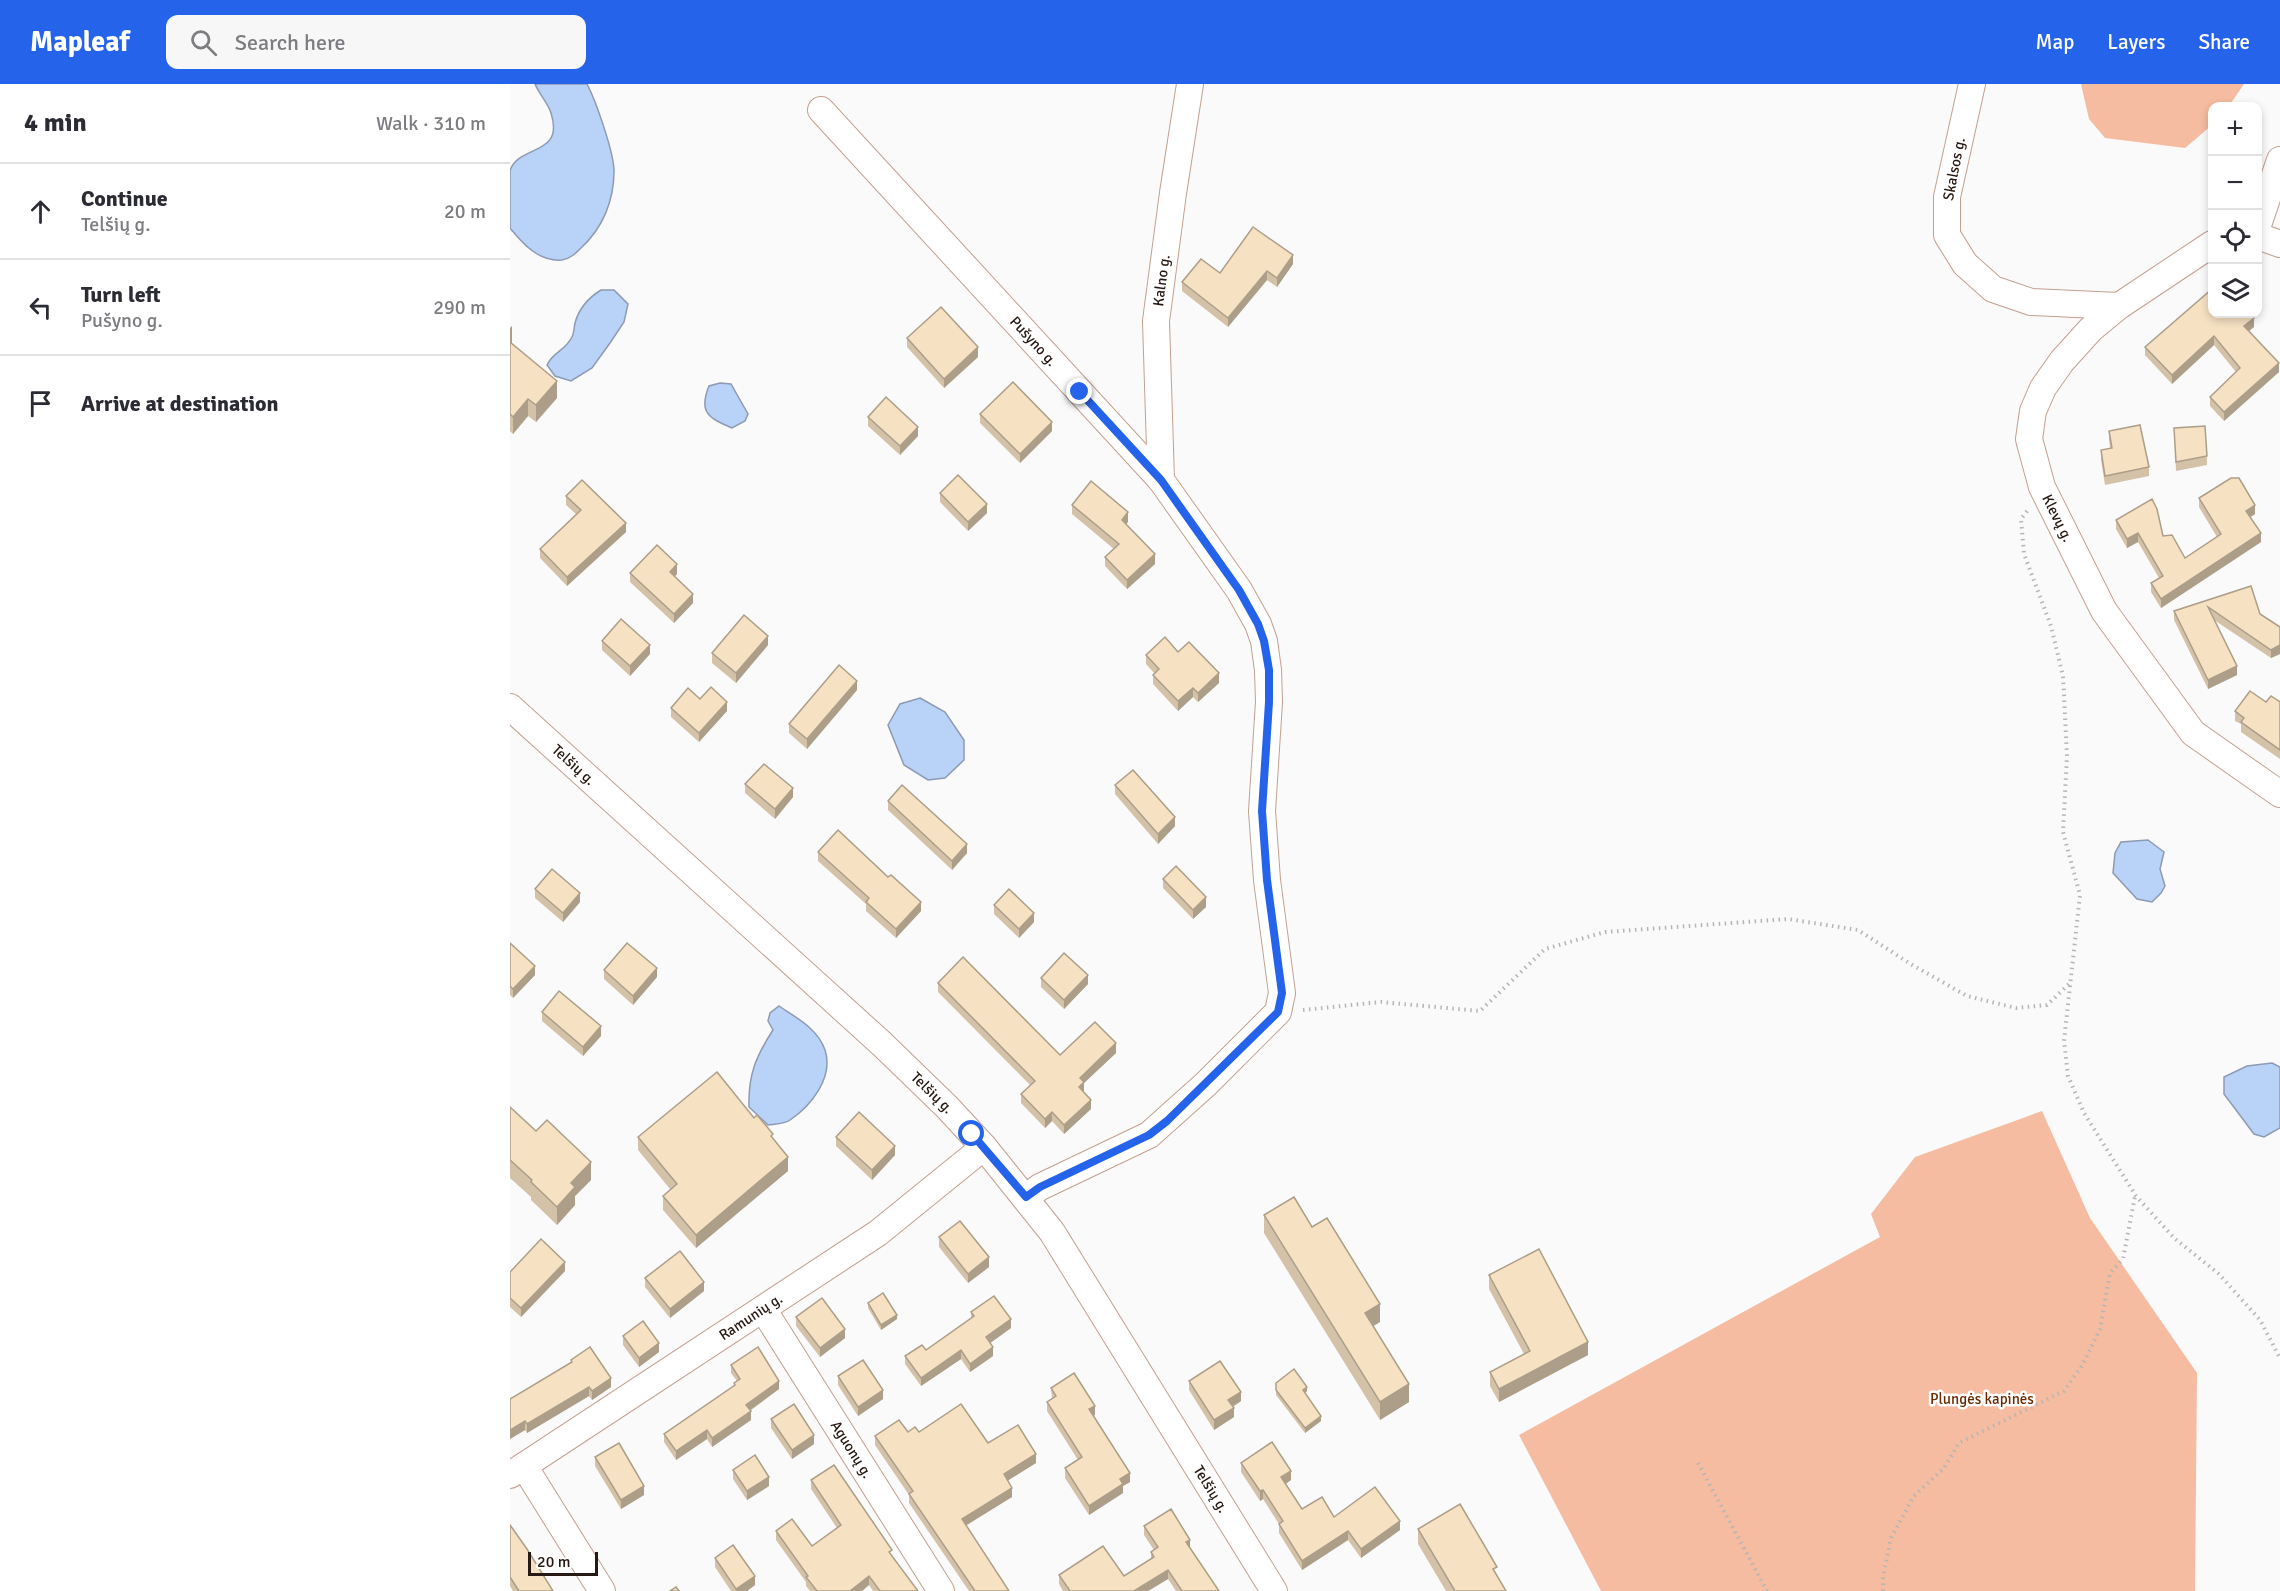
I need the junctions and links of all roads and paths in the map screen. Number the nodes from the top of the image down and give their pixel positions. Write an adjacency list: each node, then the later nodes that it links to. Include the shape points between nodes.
1 (1190, 84): 10 (street, Kalno g., via 1156,321)
2 (1972, 84): 9 (street, Skalsos g., via 1947,197 1947,235 1965,264 1993,290 2031,302)
3 (821, 110): 10 (street, Pušyno g.)
4 (2280, 160): 5 (street)
5 (2262, 213)
6 (2262, 237): 7 (street)
7 (2280, 244)
8 (2208, 247): 9 (street, Klevų g.)
9 (2119, 306): 11 (street, Klevų g., via 2062,361 2032,411 2029,439)
10 (1161, 480): 15 (street, Pušyno g., via 1239,590 1264,641 1269,702 1262,811 1282,993)
11 (2042, 487): 13 (street, Klevų g., via 2104,611 2179,716 2193,733); 14 (path, via 2021,519 2024,554 2051,626 2063,676 2067,756 2063,832 2080,895)
12 (510, 707): 16 (street, Telšių g., via 882,1044)
13 (2280, 794)
14 (2069, 984): 15 (path, via 2047,1005 2016,1008 1967,996 1858,930 1788,918 1605,932 1545,949 1480,1011 1382,1002); 17 (path, via 2064,1041 2068,1076 2084,1113)
15 (1278, 1012): 18 (street, via 1149,1135)
16 (984, 1147): 18 (street, Telšių g.); 19 (street, Ramunių g., via 878,1233)
17 (2136, 1196): 20 (path, via 2174,1238 2219,1274 2260,1320); 27 (path, via 2123,1259 2110,1273 2100,1329 2083,1364 2064,1391 1959,1443 1944,1468 1914,1496 1891,1538)
18 (1026, 1197): 25 (street, Telšių g., via 1052,1232)
19 (763, 1310): 22 (street, Ramunių g.); 24 (street, Aguonų g.)
20 (2280, 1358)
21 (1698, 1463): 26 (path)
22 (517, 1471): 23 (street)
23 (602, 1591)
24 (941, 1591)
25 (1274, 1591)
26 (1767, 1591)
27 (1883, 1591)

